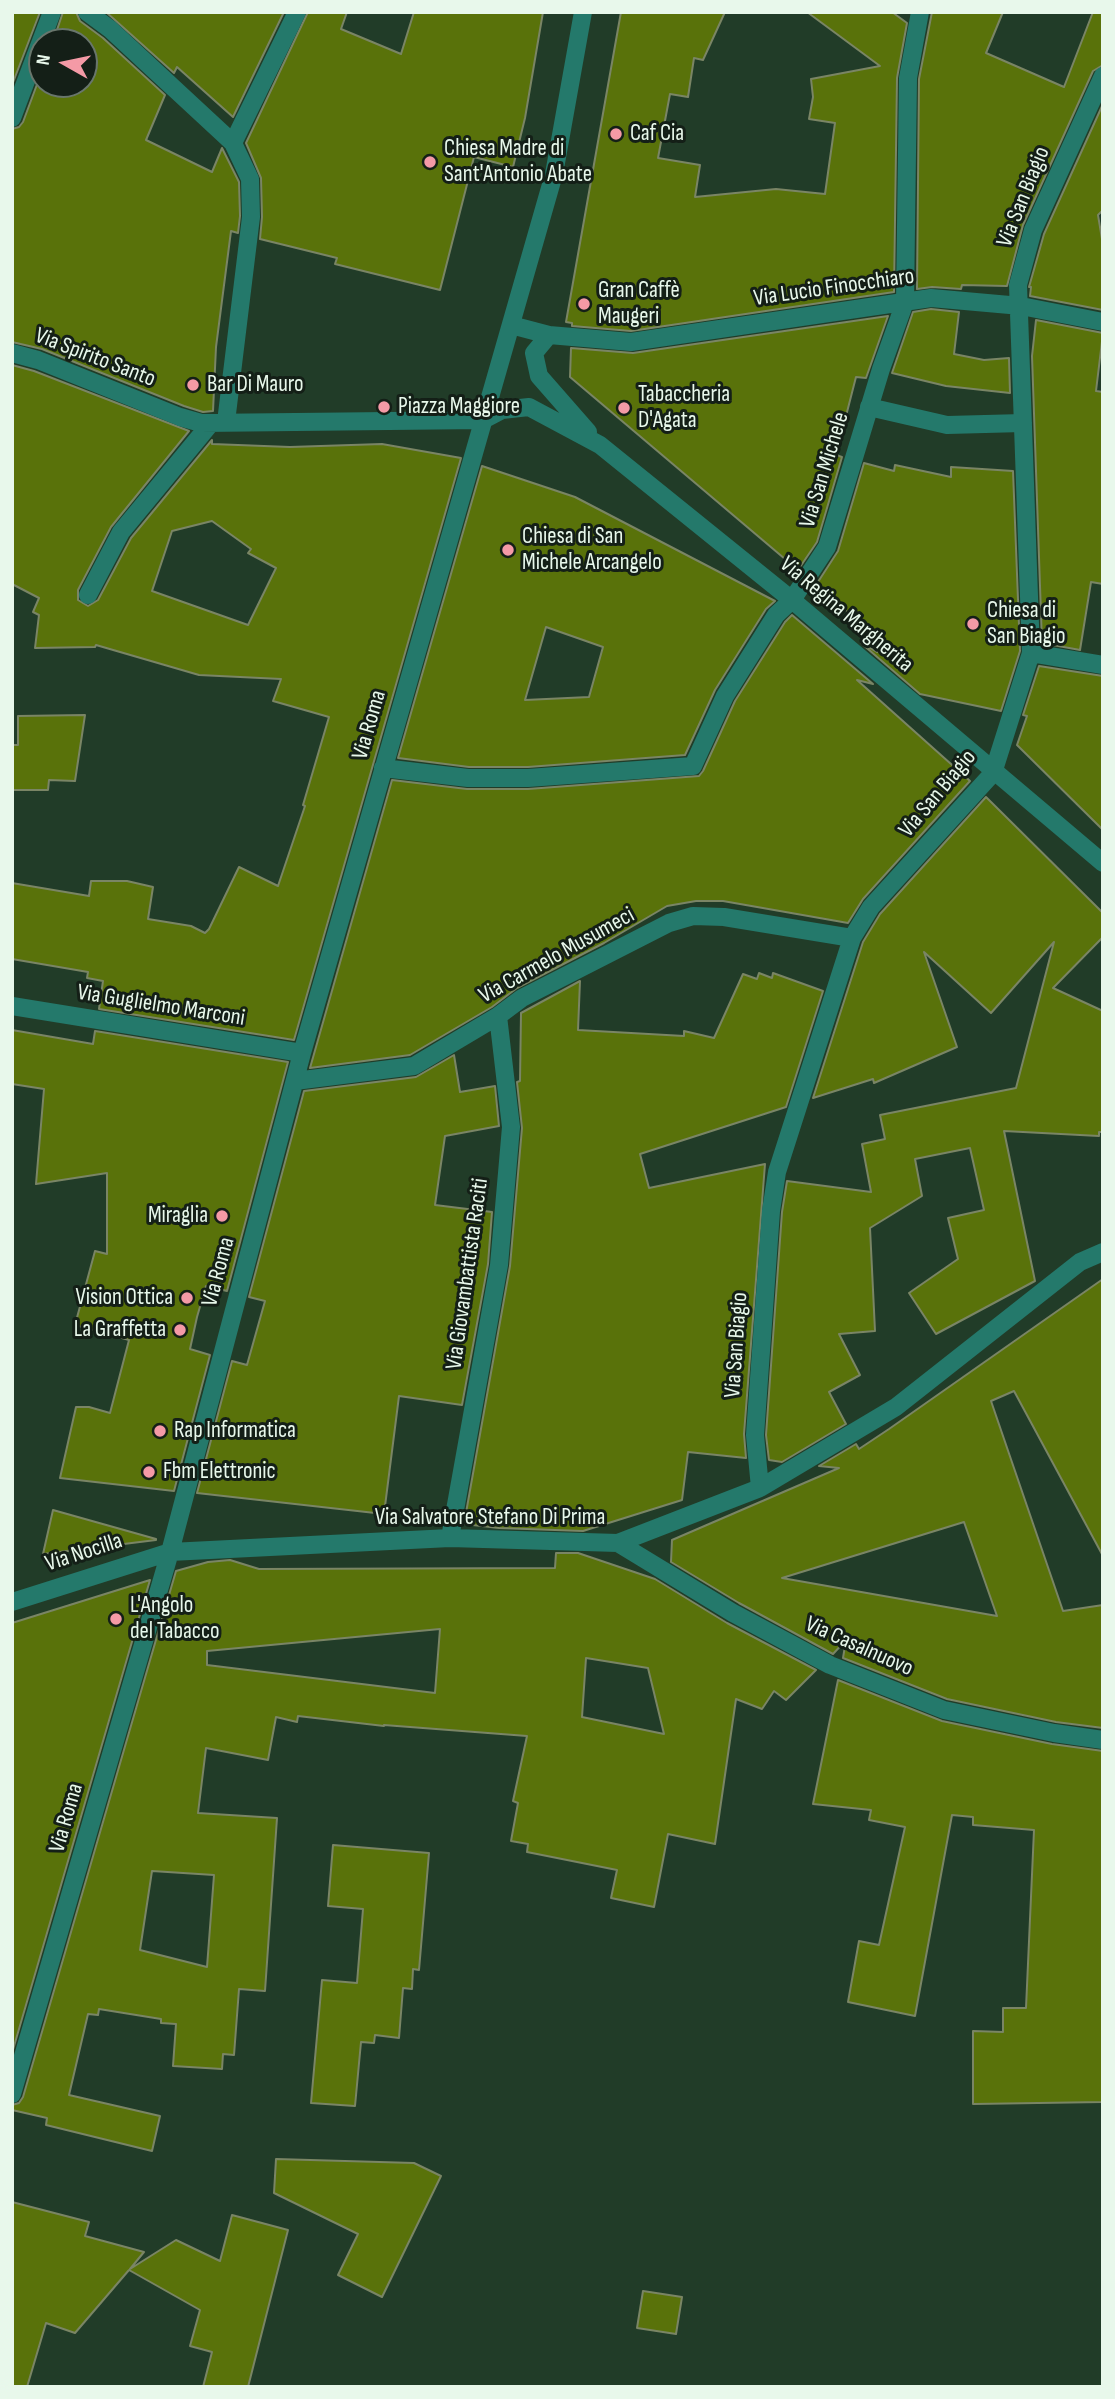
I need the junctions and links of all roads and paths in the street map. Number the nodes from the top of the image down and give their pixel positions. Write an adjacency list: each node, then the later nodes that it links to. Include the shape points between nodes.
1 (52, 12): 7 (street)
2 (87, 12): 8 (street)
3 (297, 12): 8 (street)
4 (583, 12): 12 (street, Via Roma, via 554,174)
5 (917, 13): 9 (street, Via San Michele, via 908,78)
6 (1103, 76): 10 (street, Via San Biagio, via 1033,230 1018,285)
7 (12, 118)
8 (233, 143): 17 (street, via 250,179 251,217)
9 (905, 302): 10 (street, Via Lucio Finocchiaro, via 931,298); 13 (street, Via Lucio Finocchiaro, via 631,342); 15 (street, Via San Michele)
10 (1021, 306): 11 (street, Via Lucio Finocchiaro); 18 (street, Via San Biagio)
11 (1103, 322)
12 (511, 324): 13 (street, Via Lucio Finocchiaro); 16 (street, Via Roma)
13 (549, 335): 19 (street, via 534,353 539,376)
14 (12, 353): 17 (street, Via Spirito Santo, via 180,417)
15 (870, 407): 18 (street, via 947,425); 21 (street, Via San Michele, via 827,547)
16 (483, 420): 17 (street, Via Spirito Santo); 19 (street, Via Regina Margherita, via 502,410 529,407); 24 (street, Via Roma)
17 (212, 423): 20 (street, via 121,532)
18 (1023, 423): 22 (street, Via San Biagio)
19 (600, 444): 21 (street, Via Regina Margherita)
20 (88, 595)
21 (792, 600): 24 (street, Via San Michele, via 776,615 724,695 693,766 528,778 468,778); 25 (street, Via Regina Margherita)
22 (1031, 653): 23 (street); 25 (street, Via San Biagio)
23 (1103, 665)
24 (383, 768): 30 (street, Via Roma)
25 (993, 773): 26 (street, Via Regina Margherita); 27 (street, Via San Biagio, via 871,907)
26 (1103, 863)
27 (852, 938): 29 (street, Via Carmelo Musumeci, via 694,916 644,935 522,998); 33 (street, Via San Biagio, via 777,1172 755,1435)
28 (12, 1006): 30 (street, Via Guglielmo Marconi)
29 (498, 1016): 31 (street, Via Carmelo Musumeci, via 414,1066); 34 (street, Via Giovambattista Raciti, via 511,1127 499,1265)
30 (302, 1053): 31 (street, Via Roma)
31 (295, 1081): 36 (street, Via Roma)
32 (1103, 1252): 33 (street, Via Salvatore Stefano Di Prima, via 1080,1262 896,1407)
33 (760, 1489): 35 (street, Via Salvatore Stefano Di Prima)
34 (450, 1538): 35 (street, Via Salvatore Stefano Di Prima); 36 (street, Via Salvatore Stefano Di Prima)
35 (618, 1543): 38 (street, Via Casalnuovo, via 830,1665 944,1710)
36 (170, 1552): 37 (street, Via Nocilla); 39 (street, Via Roma)
37 (12, 1602)
38 (1103, 1740)
39 (12, 2094)

